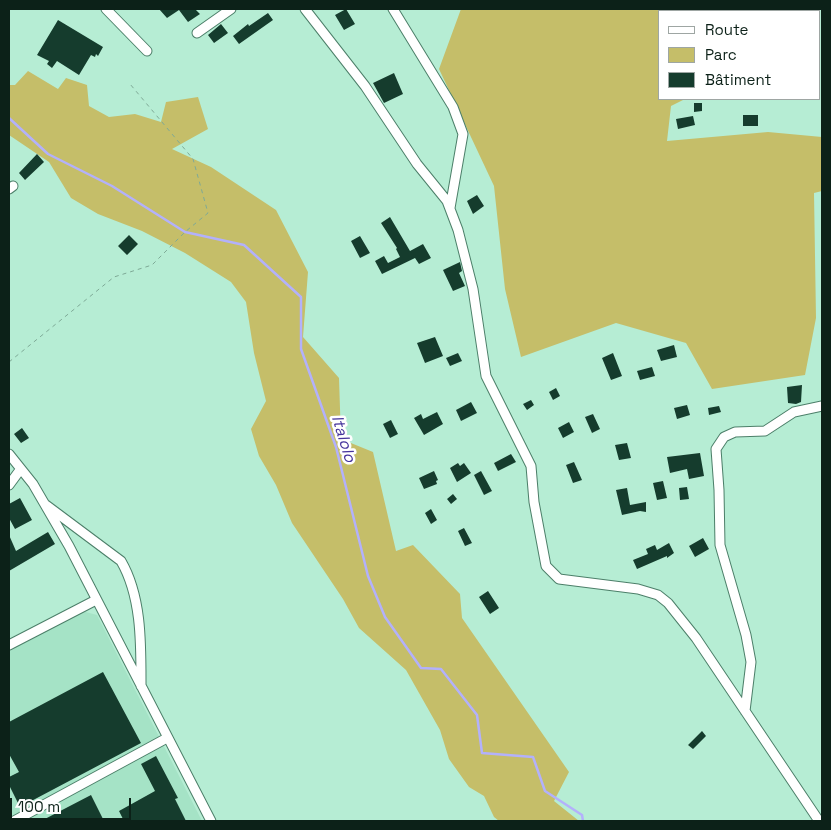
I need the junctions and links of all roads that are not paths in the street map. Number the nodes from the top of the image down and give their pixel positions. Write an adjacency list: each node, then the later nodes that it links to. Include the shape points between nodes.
1 (106, 9): 6 (street)
2 (231, 9): 5 (street)
3 (305, 9): 7 (street)
4 (393, 9): 7 (street, via 453,106 463,134)
5 (197, 33)
6 (147, 51)
7 (450, 208): 16 (street, via 473,289 486,376 530,466 546,566 559,578 626,587 658,596 668,603)
8 (822, 406): 16 (street, via 794,412 765,431 735,432 724,437 716,449 720,545 746,635 750,662)
9 (9, 454): 10 (street)
10 (20, 470): 11 (street); 12 (street)
11 (9, 485)
12 (44, 503): 13 (street); 15 (street, via 121,561 126,569 139,622)
13 (96, 600): 14 (street); 15 (street)
14 (9, 645)
15 (141, 689): 17 (street)
16 (745, 711): 20 (street)
17 (167, 738): 18 (street); 19 (street)
18 (14, 821)
19 (211, 821)
20 (819, 821)

